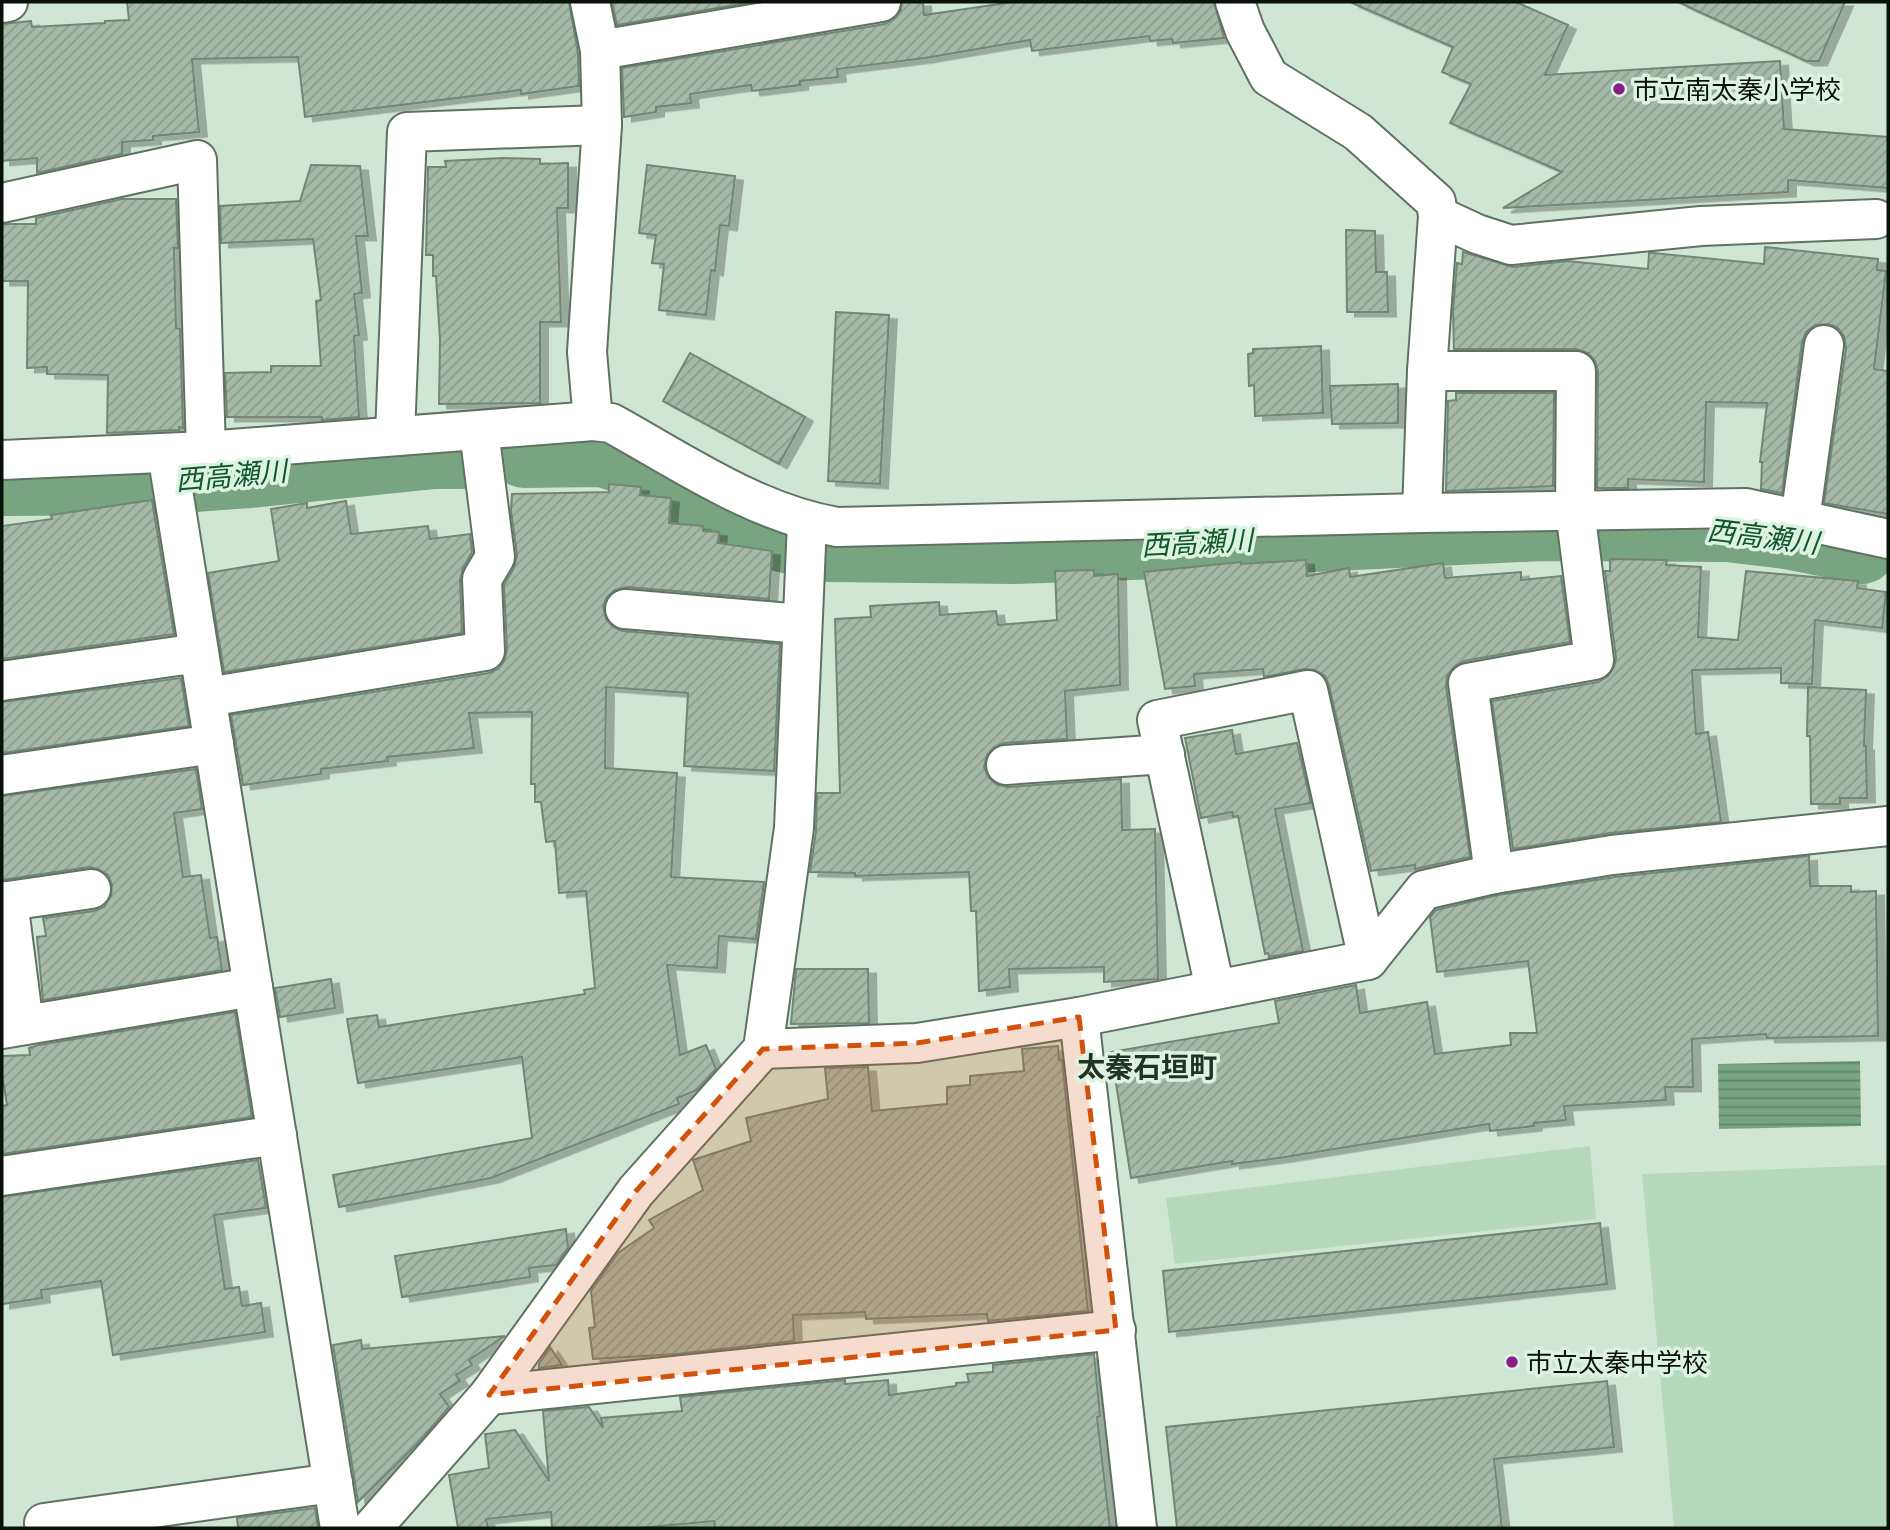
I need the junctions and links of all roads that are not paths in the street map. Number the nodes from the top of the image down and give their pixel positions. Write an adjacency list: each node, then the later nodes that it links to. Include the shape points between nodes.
1 (8, 2): 5 (street)
2 (590, 2): 7 (street)
3 (881, 2): 6 (street)
4 (1235, 2): 10 (street, via 1269,77 1358,132 1436,202)
5 (2, 3)
6 (830, 6): 7 (street)
7 (600, 50): 8 (street)
8 (602, 125): 14 (street, via 587,352); 16 (street, via 407,132)
9 (2, 203): 17 (street, via 197,160)
10 (1438, 216): 11 (street, via 1511,245 1701,226); 13 (street)
11 (1876, 219)
12 (1824, 345): 21 (street)
13 (1427, 371): 20 (street); 22 (street, via 1576,371)
14 (593, 421): 15 (street); 23 (street, via 611,423)
15 (479, 431): 16 (street); 29 (street, via 495,557 482,579 485,652)
16 (395, 435): 17 (street)
17 (206, 451): 18 (street)
18 (167, 453): 19 (street); 27 (street)
19 (2, 460)
20 (1422, 513): 22 (street); 23 (street, via 836,527)
21 (1800, 520): 22 (street, via 1746,508); 24 (street)
22 (1576, 528): 35 (street, via 1594,660 1468,683)
23 (806, 537): 26 (street)
24 (1888, 538)
25 (625, 609): 26 (street)
26 (802, 624): 43 (street, via 794,828)
27 (200, 653): 28 (street); 29 (street)
28 (2, 681)
29 (206, 697): 30 (street)
30 (214, 744): 33 (street); 39 (street)
31 (1165, 754): 32 (street); 38 (street, via 1157,720 1308,690); 40 (street)
32 (1006, 765)
33 (2, 775)
34 (1888, 827): 35 (street, via 1612,855)
35 (1494, 874): 38 (street, via 1424,890)
36 (91, 889): 37 (street)
37 (5, 902): 42 (street)
38 (1368, 960): 40 (street)
39 (253, 986): 42 (street); 44 (street)
40 (1215, 989): 41 (street)
41 (1079, 1017): 43 (street, via 917,1043); 46 (street)
42 (13, 1027)
43 (762, 1049): 47 (street, via 636,1191)
44 (277, 1135): 45 (street); 48 (street)
45 (2, 1176)
46 (1116, 1330): 47 (street); 52 (street)
47 (489, 1395): 51 (street)
48 (333, 1483): 49 (street); 50 (street)
49 (44, 1522)
50 (340, 1528)
51 (372, 1528)
52 (1137, 1528)

